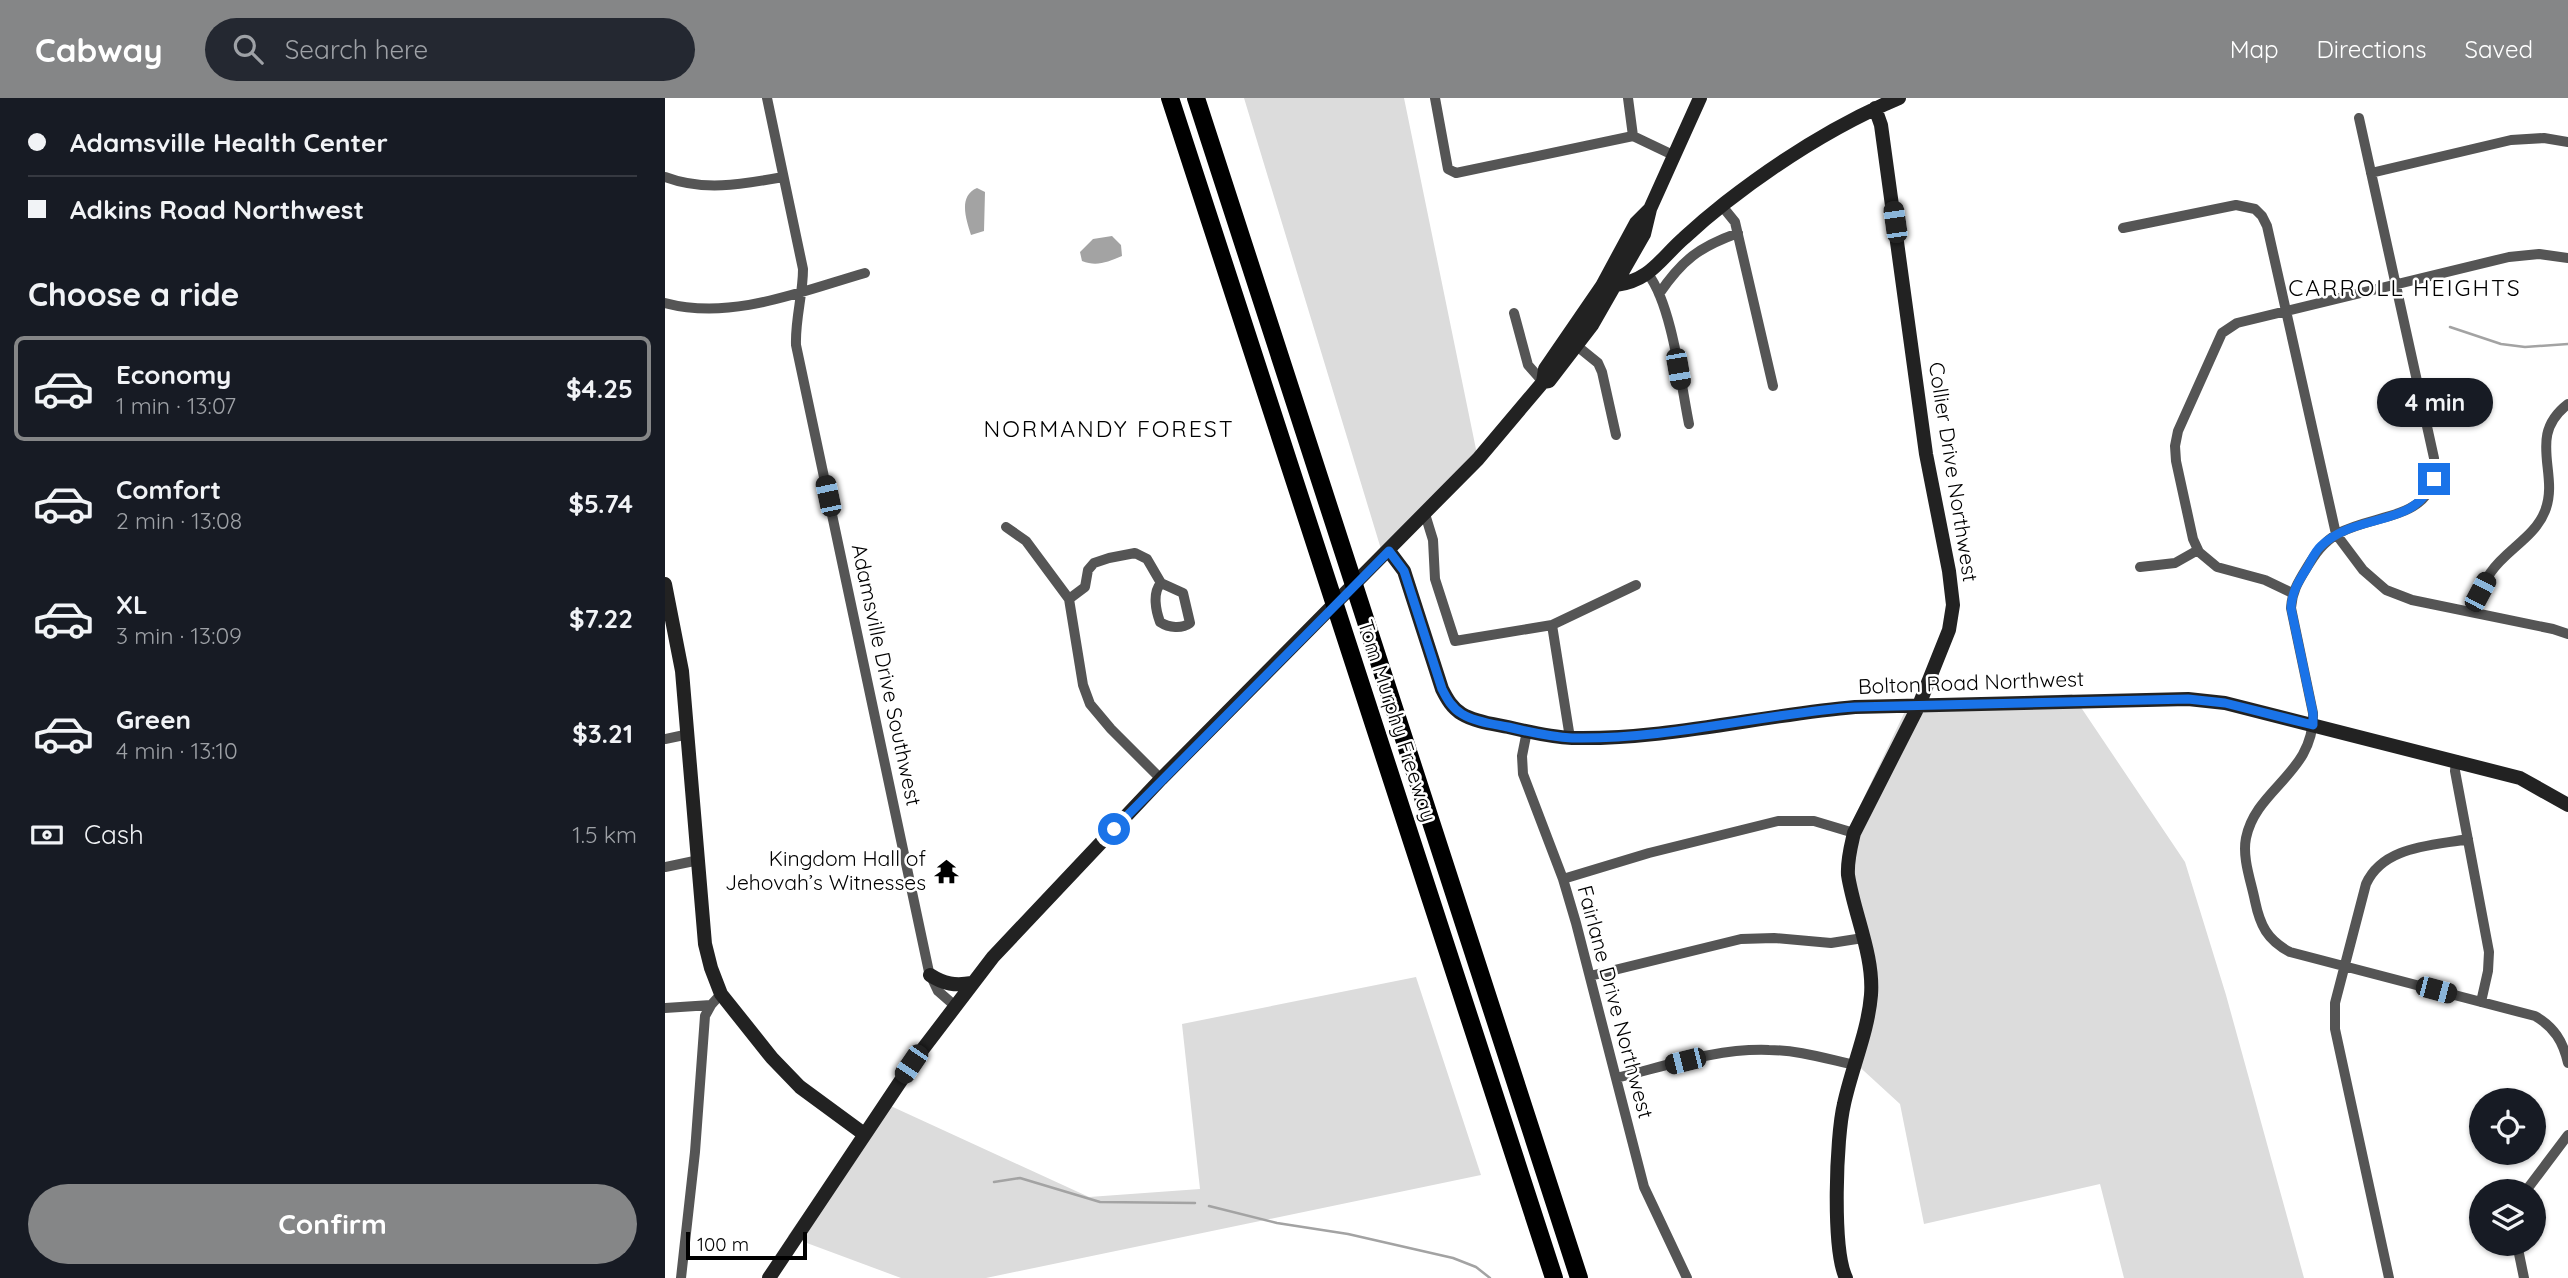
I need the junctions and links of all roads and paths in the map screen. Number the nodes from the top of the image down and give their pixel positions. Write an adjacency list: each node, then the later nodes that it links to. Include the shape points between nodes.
1 (767, 98): 15 (street, Adamsville Drive Southwest)
2 (1170, 98): 84 (highway, Tom Murphy Freeway)
3 (1196, 98): 85 (highway, Tom Murphy Freeway)
4 (1435, 98): 10 (street, via 1448,169 1455,173)
5 (1628, 98): 10 (street)
6 (1700, 98): 12 (main road)
7 (1899, 98): 8 (main road)
8 (1875, 108): 16 (main road, via 1808,146); 51 (main road, Collier Drive Northwest, via 1953,605 1949,630)
9 (2359, 118): 13 (street)
10 (1633, 136): 12 (street)
11 (2568, 142): 13 (street, via 2511,140)
12 (1675, 156): 17 (main road)
13 (2371, 173): 23 (street)
14 (665, 177): 15 (street, via 699,186 731,186)
15 (783, 177): 25 (street, Adamsville Drive Southwest, via 803,269)
16 (1722, 206): 19 (street); 22 (main road)
17 (1650, 209): 24 (main road, via 1644,234); 31 (main road, via 1636,223 1602,286 1545,369)
18 (2123, 229): 28 (street, via 2235,205 2255,209 2267,226)
19 (1738, 233): 26 (street, via 1691,257); 32 (street)
20 (2568, 258): 23 (street, via 2539,254 2509,257)
21 (865, 273): 25 (street)
22 (1648, 274): 24 (main road); 26 (street)
23 (2396, 284): 28 (street); 38 (street, via 2434,458 2434,479 2425,497 2411,509)
24 (1616, 285): 30 (main road)
25 (803, 290): 27 (street, via 724,308); 67 (street, Adamsville Drive Southwest, via 796,345)
26 (1659, 294): 34 (street)
27 (665, 303)
28 (2286, 310): 38 (street); 39 (street, via 2237,323 2222,333 2178,431 2176,461)
29 (1514, 313): 31 (street, via 1528,365)
30 (1577, 346): 31 (main road, via 1549,381); 35 (street, via 1602,372)
31 (1543, 382): 36 (main road)
32 (1773, 386)
33 (2568, 404): 47 (street, via 2554,418 2546,436 2549,494 2544,514 2490,573)
34 (1689, 424)
35 (1616, 435)
36 (1425, 514): 40 (main road); 48 (street, via 1433,540 1435,579 1455,641)
37 (1006, 527): 46 (street, via 1026,541)
38 (2336, 534): 45 (street, via 2319,547); 47 (street, via 2363,570 2386,590)
39 (2198, 550): 41 (street, via 2175,564); 45 (street, via 2217,567)
40 (1389, 551): 53 (main road, Bolton Road Northwest, via 1404,571 1450,703 1471,719); 58 (main road)
41 (2140, 567)
42 (1161, 583): 42 (street, via 1186,597 1190,623 1186,626 1160,622 1156,593); 46 (street, via 1142,556 1122,555 1094,564 1085,587)
43 (665, 584): 49 (main road)
44 (1636, 585): 48 (street)
45 (2292, 593): 52 (street)
46 (1069, 599): 58 (street, via 1090,704)
47 (2474, 612): 50 (street)
48 (1552, 625): 55 (street)
49 (670, 631): 54 (main road)
50 (2568, 634)
51 (1919, 705): 52 (main road, Bolton Road Northwest, via 2188,699 2225,703); 55 (main road, Bolton Road Northwest, via 1809,711 1675,731); 60 (main road, Collier Drive Northwest)
52 (2313, 725): 57 (main road, Bolton Road Northwest); 66 (street, via 2297,765 2252,819 2245,857 2259,919 2270,939 2290,952)
53 (1527, 731): 55 (main road, Bolton Road Northwest); 64 (street, Fairlane Drive Northwest, via 1521,756 1523,774)
54 (689, 734): 56 (street); 62 (main road)
55 (1570, 738)
56 (665, 739)
57 (2456, 760): 59 (main road, Bolton Road Northwest, via 2520,778); 61 (street)
58 (1161, 779): 69 (main road)
59 (2568, 805)
60 (1854, 833): 64 (street, via 1814,821 1778,821); 65 (main road, Collier Drive Northwest, via 1848,873)
61 (2467, 839): 66 (street, via 2397,853 2377,866 2366,884); 71 (street, via 2489,952)
62 (699, 860): 63 (street); 70 (main road, via 705,944)
63 (665, 867)
64 (1563, 879): 68 (street, Fairlane Drive Northwest)
65 (1863, 938): 68 (street, via 1831,943 1741,939); 76 (main road, Collier Drive Northwest, via 1871,994)
66 (2344, 966): 71 (street); 88 (street, via 2335,1003 2335,1029)
67 (930, 975): 69 (main road, via 941,982); 73 (street, Adamsville Drive Southwest, via 938,991)
68 (1590, 976): 77 (street, Fairlane Drive Northwest)
69 (972, 983): 73 (main road)
70 (721, 994): 72 (street); 78 (main road, via 800,1087)
71 (2481, 1002): 75 (street, via 2545,1022 2561,1041)
72 (711, 1005): 74 (street); 82 (street, via 705,1016)
73 (954, 1005): 78 (main road)
74 (665, 1008)
75 (2568, 1063)
76 (1854, 1065): 77 (street, via 1795,1052 1747,1050); 87 (main road, Collier Drive Northwest, via 1839,1138 1838,1245)
77 (1616, 1078): 86 (street, Fairlane Drive Northwest, via 1644,1187)
78 (865, 1133): 83 (main road)
79 (2568, 1135): 80 (street)
80 (2535, 1179)
81 (2519, 1256): 89 (street)
82 (681, 1278)
83 (769, 1278)
84 (1554, 1278)
85 (1579, 1278)
86 (1687, 1278)
87 (1846, 1278)
88 (2389, 1278)
89 (2524, 1278)

